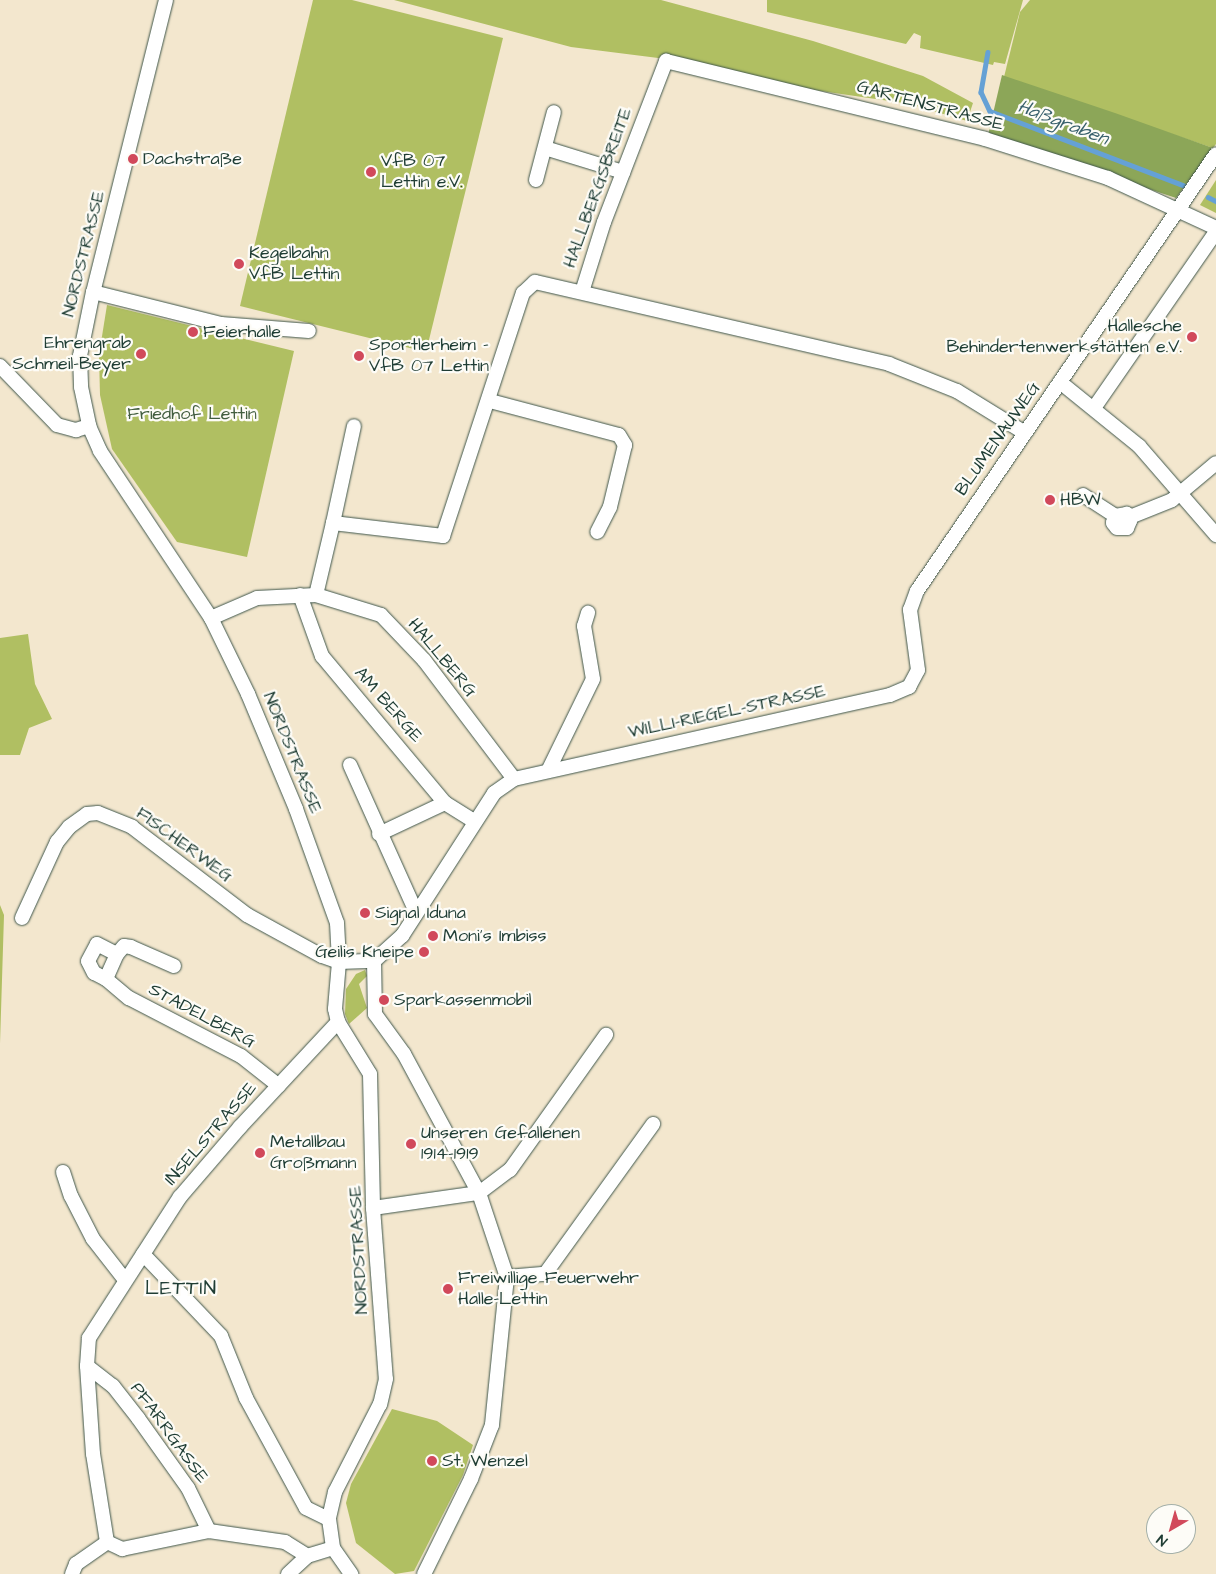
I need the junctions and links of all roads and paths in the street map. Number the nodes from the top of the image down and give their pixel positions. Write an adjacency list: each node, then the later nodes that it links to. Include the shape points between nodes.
1 (166, 0): 10 (street, NORDSTRASSE)
2 (666, 61): 6 (street, HALLBERGSBREITE); 8 (street, GARTENSTRASSE, via 985,139 1108,178)
3 (554, 112): 4 (street)
4 (545, 148): 6 (street); 7 (street)
5 (1216, 154): 8 (street, BLUMENAUWEG)
6 (623, 172): 11 (street, HALLBERGSBREITE)
7 (536, 180)
8 (1179, 209): 9 (street, GARTENSTRASSE); 14 (street, BLUMENAUWEG)
9 (1216, 230): 16 (street)
10 (93, 292): 12 (street, via 221,324); 17 (street, NORDSTRASSE, via 80,360)
11 (582, 292): 15 (street, HALLBERGSBREITE, via 535,282 523,293); 19 (street, via 889,364 957,391)
12 (310, 331)
13 (0, 366): 17 (street, via 57,425 76,430)
14 (1060, 382): 16 (street); 19 (street, BLUMENAUWEG)
15 (490, 401): 23 (street, HALLBERGSBREITE, via 443,536); 24 (street, via 619,434 625,445 610,507)
16 (1094, 408): 21 (street, via 1139,446)
17 (89, 426): 29 (street, NORDSTRASSE, via 113,474)
18 (354, 426): 23 (street)
19 (1025, 433): 30 (street, BLUMENAUWEG, via 912,601 911,627 918,663)
20 (1216, 463): 21 (street)
21 (1182, 493): 22 (street, via 1130,517 1127,528 1120,530 1114,526 1115,516); 25 (street)
22 (1083, 495)
23 (333, 523): 27 (street)
24 (597, 532)
25 (1216, 535)
26 (300, 595): 27 (street, HALLBERG); 29 (street, HALLBERG, via 257,598); 34 (street, AM BERGE, via 322,656)
27 (316, 595): 33 (street, HALLBERG, via 381,615 424,660)
28 (588, 614): 32 (street, via 584,626 592,679)
29 (211, 618): 41 (street, NORDSTRASSE, via 248,694 300,822 337,923)
30 (912, 684): 32 (street, WILLI-RIEGEL-STRASSE, via 890,695)
31 (350, 765): 36 (street)
32 (548, 771): 33 (street, WILLI-RIEGEL-STRASSE)
33 (514, 779): 35 (street, WILLI-RIEGEL-STRASSE, via 494,793)
34 (445, 803): 35 (street, AM BERGE); 36 (street)
35 (474, 821): 37 (street, WILLI-RIEGEL-STRASSE)
36 (379, 834): 37 (street)
37 (416, 912): 40 (street, WILLI-RIEGEL-STRASSE, via 402,936)
38 (22, 918): 41 (street, FISCHERWEG, via 57,842 69,827 87,814 98,813 132,827 247,915)
39 (117, 954): 42 (street, STADELBERG, via 124,946 131,946); 43 (street); 43 (street, STADELBERG, via 97,944 88,961 94,973)
40 (374, 961): 41 (street); 49 (street, via 375,1014 404,1054)
41 (339, 962): 44 (street, NORDSTRASSE, via 335,1010)
42 (174, 966)
43 (106, 979): 46 (street, STADELBERG, via 129,998 242,1056)
44 (338, 1022): 46 (street, INSELSTRASSE); 50 (street, NORDSTRASSE, via 370,1074)
45 (606, 1035): 49 (street, via 510,1170)
46 (280, 1086): 51 (street, INSELSTRASSE, via 180,1198)
47 (653, 1124): 52 (street, via 545,1274)
48 (63, 1172): 53 (street, via 71,1196 93,1239)
49 (480, 1193): 50 (street); 52 (street)
50 (374, 1208): 55 (street, NORDSTRASSE, via 386,1379 380,1404 335,1492)
51 (143, 1254): 53 (street, INSELSTRASSE); 55 (street, via 221,1336 246,1398 306,1508)
52 (507, 1277): 63 (street, via 492,1425 471,1479)
53 (125, 1280): 54 (street, INSELSTRASSE, via 88,1338)
54 (87, 1366): 56 (street, PFARRGASSE, via 113,1386 138,1418 188,1488); 57 (street, INSELSTRASSE, via 93,1454)
55 (329, 1519): 58 (street, NORDSTRASSE)
56 (209, 1531): 57 (street, via 122,1549); 59 (street, via 285,1542)
57 (107, 1542): 60 (street, via 76,1564)
58 (333, 1548): 59 (street); 62 (street)
59 (307, 1556): 61 (street)
60 (72, 1574)
61 (288, 1574)
62 (351, 1574)
63 (424, 1574)

